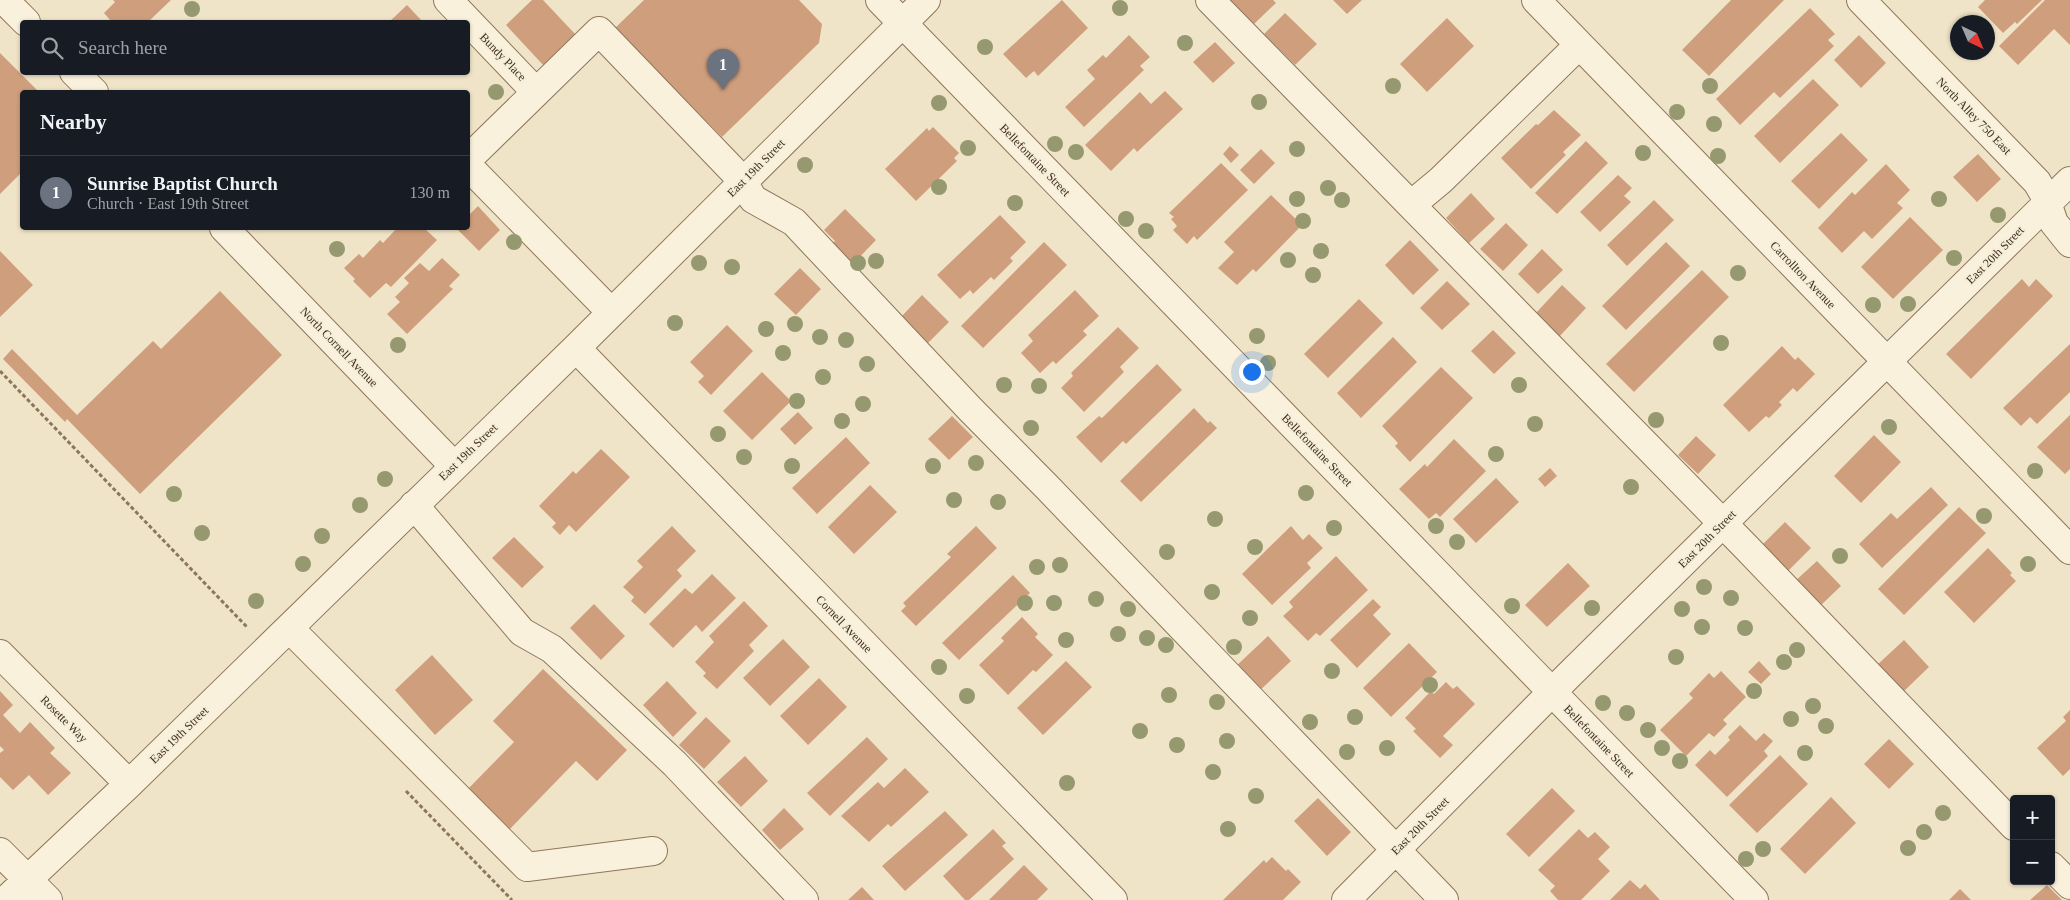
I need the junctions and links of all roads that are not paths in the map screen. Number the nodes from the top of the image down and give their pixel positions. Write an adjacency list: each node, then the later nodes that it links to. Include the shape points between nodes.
1 (4, 0): 8 (street)
2 (448, 0): 9 (street, Bundy Place)
3 (880, 0): 11 (street, Bellefontaine Street)
4 (926, 0): 11 (street, East 19th Street)
5 (1210, 0): 21 (street)
6 (1536, 0): 12 (street, Carrollton Avenue)
7 (1861, 0): 20 (street, North Alley 750 East, via 2032,176)
8 (24, 20)
9 (467, 20)
10 (470, 23): 15 (street, Bundy Place)
11 (902, 23): 18 (street, East 19th Street); 33 (street, Bellefontaine Street)
12 (1579, 45): 21 (street, via 1441,180); 26 (street, Carrollton Avenue)
13 (77, 75): 14 (street)
14 (92, 90)
15 (536, 92): 16 (street); 18 (street, via 599,31)
16 (470, 158)
17 (470, 168): 24 (street)
18 (743, 181): 24 (street, East 19th Street); 37 (street, via 753,199 794,222)
19 (2070, 181): 20 (street, East 20th Street)
20 (2047, 204): 23 (street, North Alley 750 East, via 2054,223); 26 (street, East 20th Street)
21 (1411, 205): 29 (street)
22 (226, 230): 27 (street, North Cornell Avenue)
23 (2070, 243)
24 (612, 312): 25 (street, East 19th Street)
25 (576, 348): 27 (street, East 19th Street); 45 (street, Cornell Avenue)
26 (1888, 362): 29 (street, East 20th Street); 30 (street, Carrollton Avenue)
27 (454, 466): 28 (street, East 19th Street)
28 (414, 505): 31 (street, East 19th Street); 44 (street, via 522,632 552,649 675,764)
29 (1723, 524): 33 (street, East 20th Street); 35 (street)
30 (2070, 550)
31 (289, 628): 34 (street, East 19th Street); 36 (street, via 527,867)
32 (0, 654): 34 (street, Rosette Way)
33 (1552, 692): 37 (street, East 20th Street); 48 (street, Bellefontaine Street)
34 (129, 784): 40 (street, East 19th Street)
35 (2010, 822)
36 (653, 850)
37 (1396, 850): 46 (street, East 20th Street); 47 (street)
38 (0, 852): 40 (street)
39 (2055, 870): 41 (street)
40 (28, 880): 42 (street, East 19th Street); 43 (street)
41 (2070, 885)
42 (6, 900)
43 (48, 900)
44 (804, 900)
45 (1113, 900)
46 (1346, 900)
47 (1444, 900)
48 (1754, 900)

